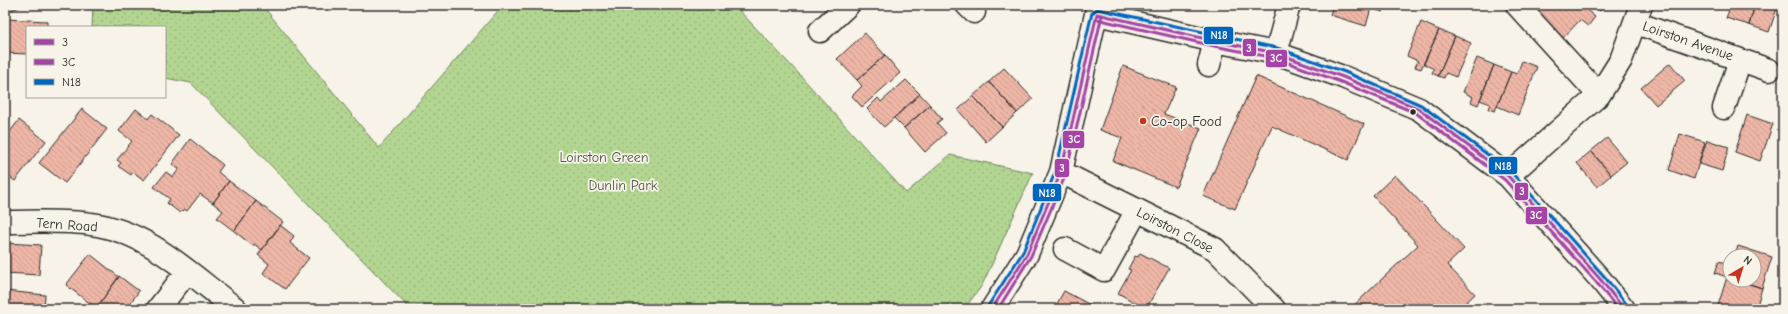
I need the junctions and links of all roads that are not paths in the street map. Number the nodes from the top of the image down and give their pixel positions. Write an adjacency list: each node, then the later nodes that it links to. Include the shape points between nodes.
1 (848, 5): 6 (street)
2 (1288, 5): 8 (street)
3 (1517, 5): 12 (street)
4 (1098, 9): 7 (street); 14 (street)
5 (1638, 14): 9 (street, Loirston Avenue); 12 (street, Loirston Avenue, via 1621,60)
6 (820, 30)
7 (1215, 41): 8 (street); 10 (street)
8 (1276, 53): 15 (street, via 1343,77 1419,109)
9 (1740, 60): 11 (street, Loirston Avenue); 13 (street, Loirston Avenue)
10 (1209, 65)
11 (1770, 70)
12 (1599, 95): 15 (street, Loirston Avenue)
13 (1724, 108)
14 (1061, 172): 16 (street, Loirston Close); 22 (street, via 1027,254)
15 (1508, 176): 24 (street)
16 (1137, 210): 18 (street, via 1104,270); 23 (street, Loirston Close, via 1215,249)
17 (5, 222): 19 (street, Tern Road, via 91,224 121,231 151,244)
18 (1065, 249)
19 (188, 272): 20 (street, Tern Road); 21 (street)
20 (234, 308)
21 (158, 309)
22 (992, 309)
23 (1274, 309)
24 (1624, 309)

